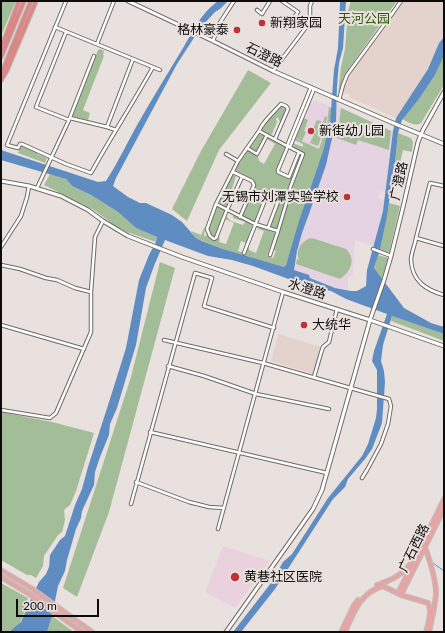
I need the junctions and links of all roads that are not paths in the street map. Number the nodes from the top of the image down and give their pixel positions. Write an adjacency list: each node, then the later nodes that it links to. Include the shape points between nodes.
1 (19, 1): 19 (highway)
2 (31, 1): 26 (highway)
3 (36, 1): 27 (highway)
4 (66, 1): 15 (street)
5 (114, 1): 18 (street)
6 (128, 1): 17 (street, 石澄路)
7 (234, 1): 17 (street, via 219,24)
8 (270, 1): 13 (street, via 262,14)
9 (282, 1): 14 (street, via 298,12 286,28)
10 (312, 1): 25 (street, via 310,22)
11 (401, 1): 30 (street, via 347,74)
12 (23, 3): 21 (highway)
13 (257, 10)
14 (280, 24)
15 (55, 27): 16 (street); 43 (street, via 7,145 18,148 22,144)
16 (66, 32): 18 (street); 31 (street, via 36,107)
17 (213, 41): 25 (street, 石澄路)
18 (97, 44): 22 (street)
19 (1, 49)
20 (94, 56): 31 (street)
21 (1, 57)
22 (134, 59): 23 (street); 32 (street)
23 (152, 67): 24 (street); 33 (street)
24 (160, 70)
25 (273, 71): 28 (street, 石澄路)
26 (1, 75)
27 (1, 80)
28 (312, 88): 30 (street, 石澄路); 39 (street)
29 (444, 92): 35 (street, 广澄路)
30 (339, 100): 35 (street, 石澄路)
31 (70, 119): 32 (street); 43 (street)
32 (107, 127): 33 (street)
33 (116, 130): 43 (street, via 91,173)
34 (259, 131): 36 (street); 37 (street, via 281,104 286,106 288,109); 40 (street)
35 (421, 134): 38 (street); 66 (street, 广澄路)
36 (267, 135): 37 (street); 40 (street, via 257,154)
37 (275, 139): 39 (street)
38 (444, 144)
39 (288, 146): 41 (street); 46 (street, via 278,171 289,177)
40 (247, 148): 44 (street)
41 (299, 152): 46 (street); 47 (street, via 303,154)
42 (226, 154): 44 (street)
43 (52, 157): 52 (street)
44 (238, 161): 53 (street)
45 (233, 172): 48 (street)
46 (291, 172): 47 (street)
47 (295, 174): 59 (street)
48 (242, 177): 54 (street); 55 (street, via 252,181 254,185)
49 (1, 181): 50 (street, 水澄路)
50 (29, 186): 52 (street, 水澄路); 62 (street, via 21,216)
51 (444, 186): 60 (street, via 430,182)
52 (37, 188): 56 (street, 水澄路, via 61,196)
53 (216, 204): 54 (street); 54 (street, via 207,228 212,238 216,238)
54 (228, 210): 55 (street)
55 (240, 216): 57 (street)
56 (103, 221): 68 (street, via 95,237); 69 (street, 水澄路, via 128,236)
57 (255, 224): 58 (street); 58 (street, via 267,195 270,194 279,199); 64 (street)
58 (268, 228): 59 (street)
59 (278, 231): 65 (street)
60 (416, 238): 61 (street); 70 (street, via 411,260 414,275 423,286)
61 (444, 246)
62 (1, 247)
63 (373, 249): 66 (street)
64 (244, 253)
65 (270, 256)
66 (390, 256): 72 (street, 广澄路)
67 (1, 265): 68 (street)
68 (91, 292): 78 (street, via 91,332)
69 (283, 292): 71 (street, 水澄路); 74 (street)
70 (444, 295)
71 (337, 309): 72 (street, 水澄路); 81 (street, via 329,342 321,353)
72 (370, 320): 77 (street, 水澄路); 82 (street, 广澄路)
73 (1, 325): 78 (street)
74 (274, 328): 76 (street, via 204,306 212,278 195,273); 79 (street)
75 (164, 340): 76 (street)
76 (175, 342): 79 (street); 80 (street)
77 (444, 346)
78 (84, 349): 85 (street, via 56,413 50,418)
79 (263, 363): 81 (street); 83 (street)
80 (168, 366): 83 (street); 86 (street)
81 (314, 377): 82 (street)
82 (351, 388): 88 (street, 广澄路); 89 (street, via 389,399 391,406 381,444)
83 (256, 394): 84 (street); 87 (street)
84 (329, 409)
85 (1, 410)
86 (150, 432): 87 (street); 90 (street)
87 (239, 453): 88 (street); 93 (street)
88 (328, 473): 106 (street, 广澄路, via 313,509)
89 (362, 478)
90 (136, 482): 92 (street); 93 (street, via 209,508)
91 (444, 499): 97 (main road)
92 (131, 504)
93 (224, 508): 95 (street)
94 (444, 509): 96 (main road, 广石西路)
95 (218, 530)
96 (425, 547): 100 (main road, 广石西路); 110 (main road, via 432,567 436,593)
97 (416, 557): 100 (main road); 107 (main road, via 398,576 365,592 354,605)
98 (1, 570): 101 (main road)
99 (1, 577): 102 (main road)
100 (400, 594): 108 (main road, via 383,586 365,596); 109 (main road, via 428,603 430,611)
101 (70, 616): 102 (main road, via 70,620); 103 (main road)
102 (65, 620): 104 (main road)
103 (84, 626): 104 (main road); 105 (main road)
104 (81, 632)
105 (92, 632)
106 (226, 632)
107 (341, 632)
108 (345, 632)
109 (426, 632)
110 (429, 632)

